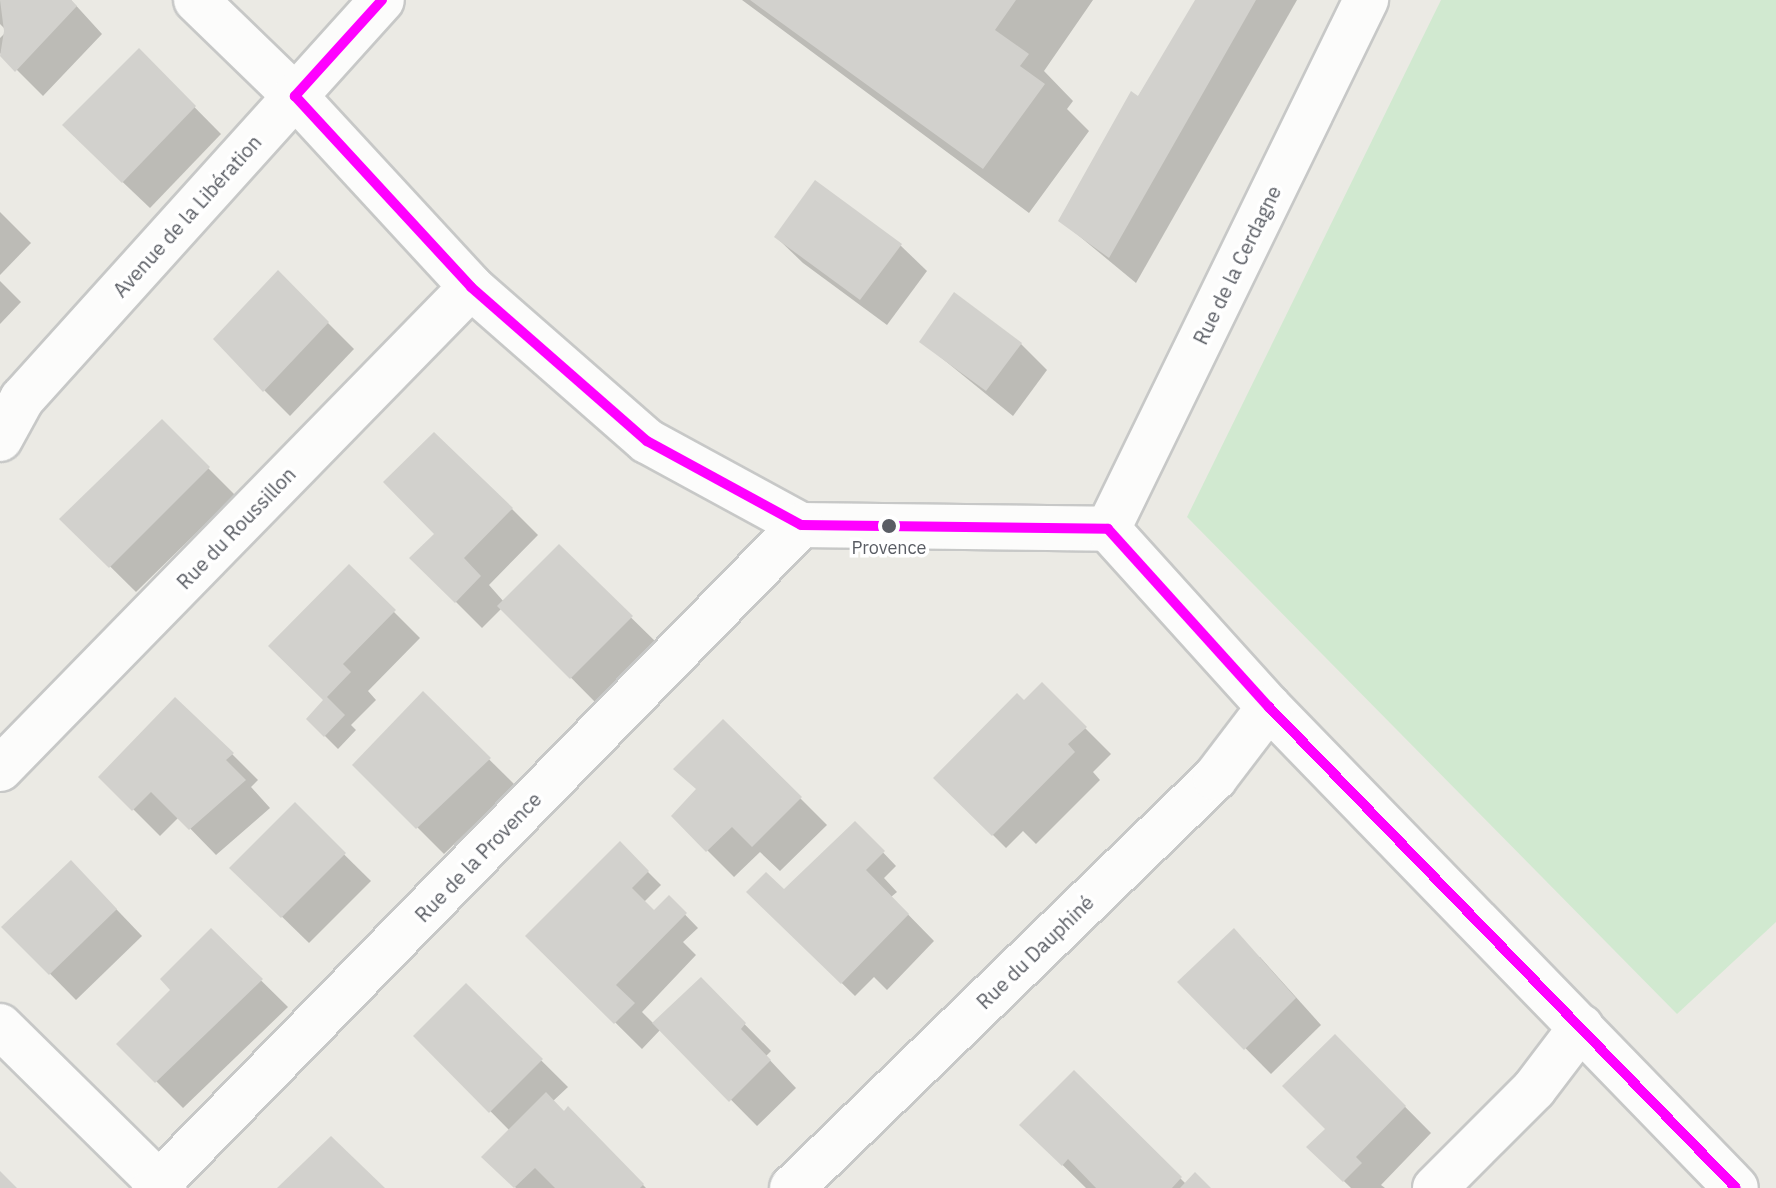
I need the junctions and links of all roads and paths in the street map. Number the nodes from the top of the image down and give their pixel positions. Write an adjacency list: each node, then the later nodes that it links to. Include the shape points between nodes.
1 (196, 0): 4 (street)
2 (382, 0): 4 (street, Avenue de la Libération)
3 (1366, 0): 8 (street, Rue de la Cerdagne)
4 (295, 96): 5 (street); 6 (street, Avenue de la Libération, via 22,399)
5 (471, 287): 7 (street, via 647,441); 10 (street, Rue du Roussillon)
6 (0, 439)
7 (801, 525): 8 (street); 13 (street, Rue de la Provence)
8 (1108, 529): 9 (street)
9 (1269, 707): 12 (street); 14 (street, Rue du Dauphiné, via 1215,778)
10 (0, 769)
11 (0, 1026): 13 (street)
12 (1581, 1027): 15 (street, via 1534,1089); 16 (street)
13 (159, 1186)
14 (792, 1188)
15 (1435, 1188)
16 (1736, 1188)

